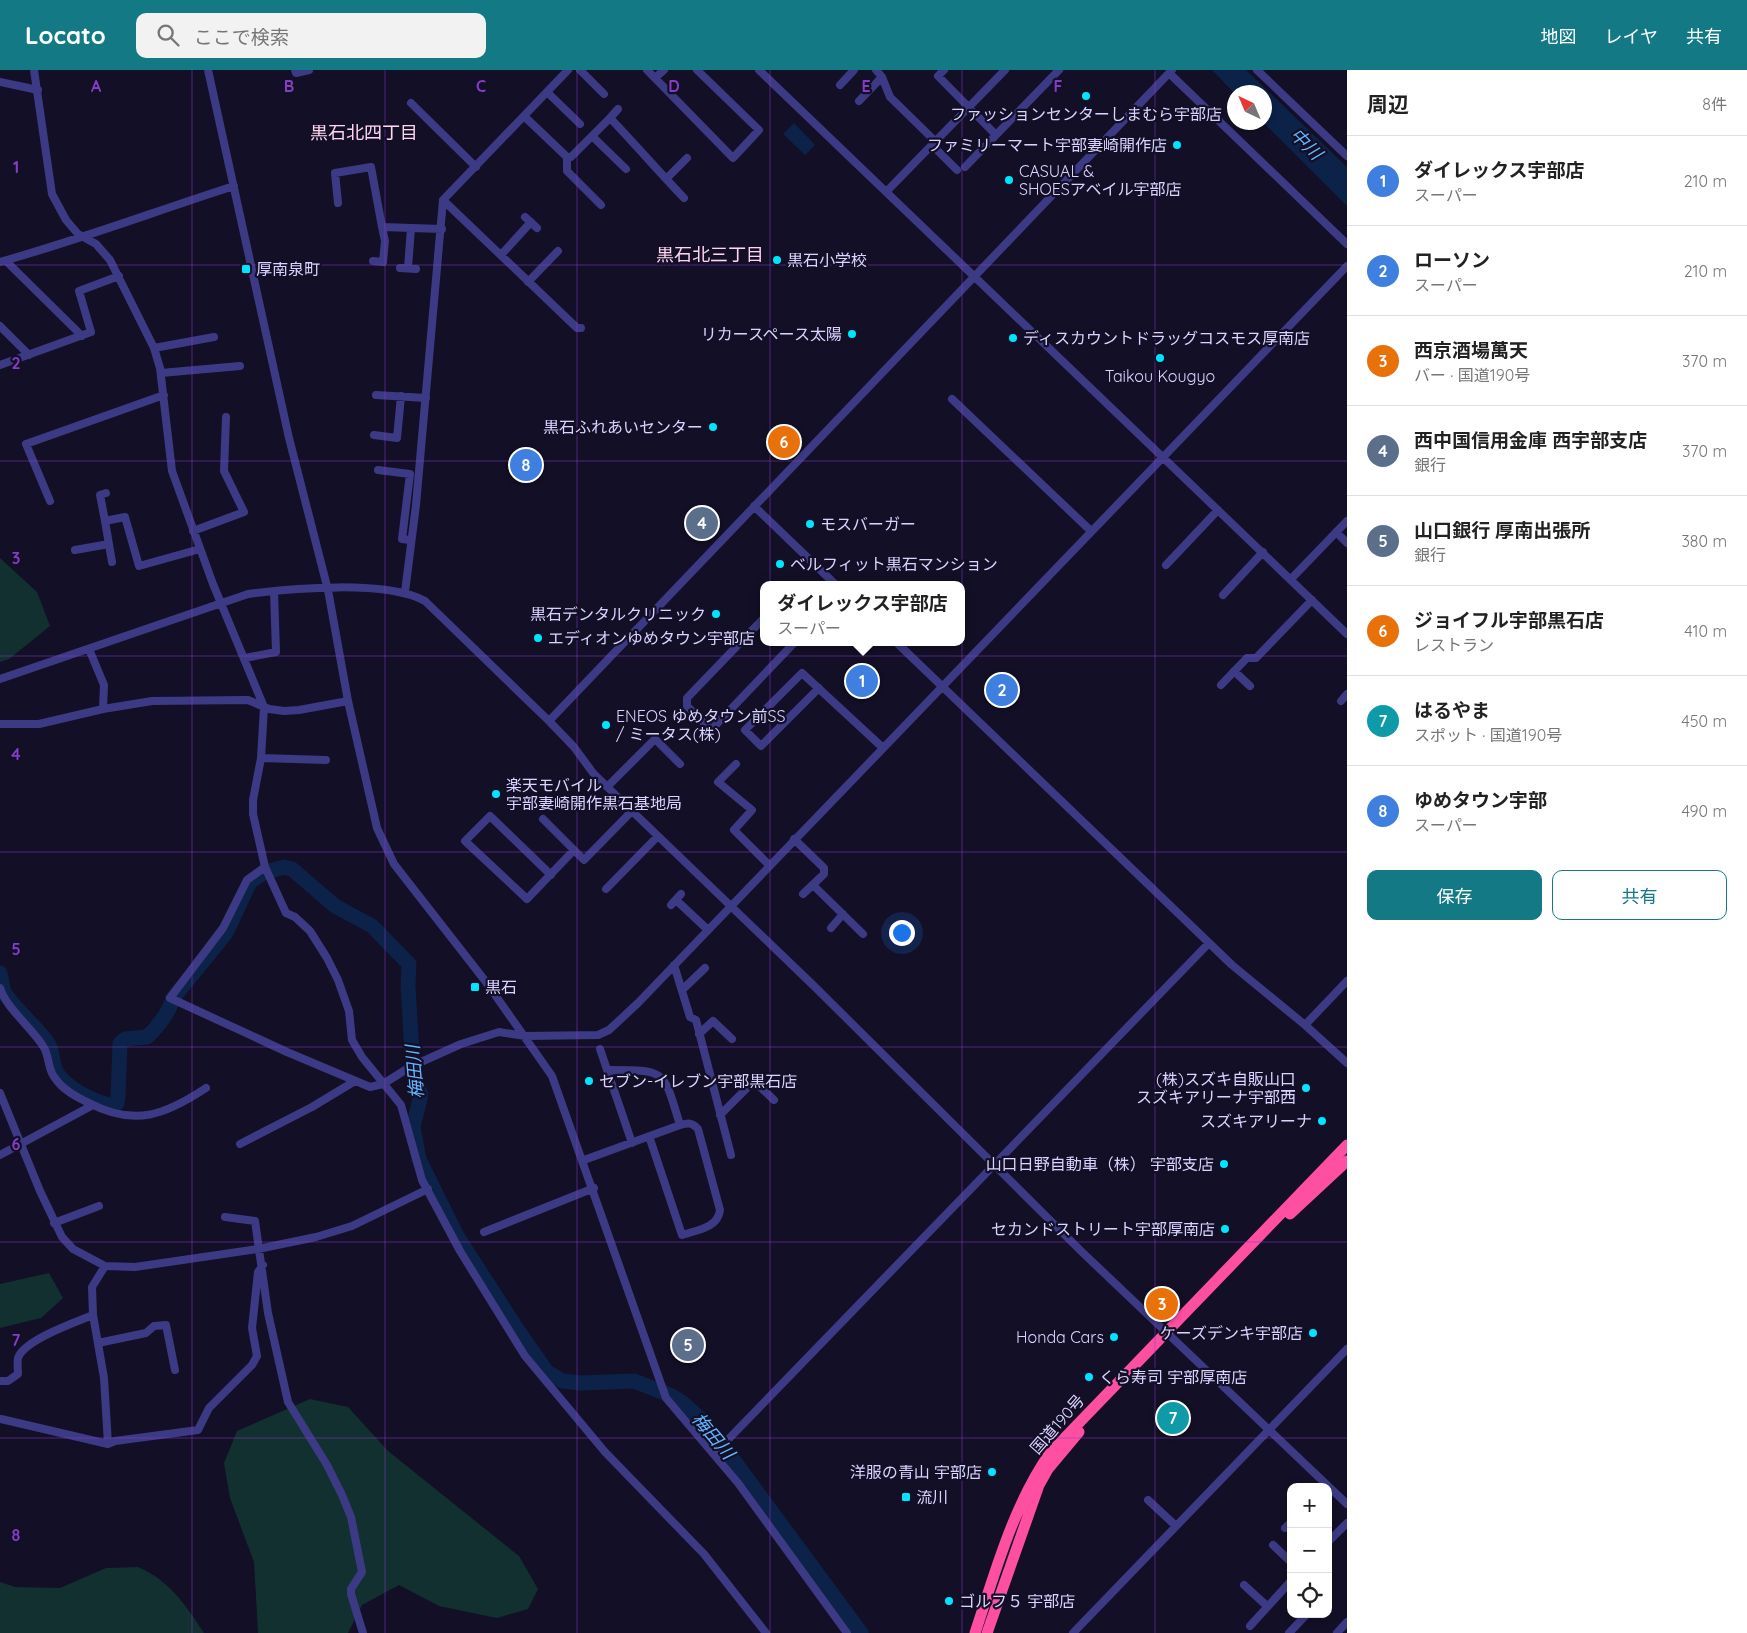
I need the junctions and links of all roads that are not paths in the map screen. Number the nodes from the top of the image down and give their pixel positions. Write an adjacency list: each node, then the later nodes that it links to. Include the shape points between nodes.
1 (34, 70): 22 (street)
2 (208, 70): 43 (street)
3 (295, 70): 4 (street, via 296,73)
4 (310, 70)
5 (568, 70): 23 (street)
6 (580, 70): 24 (street)
7 (647, 70): 19 (street)
8 (664, 70): 19 (street)
9 (697, 70): 19 (street, via 759,130 733,158)
10 (759, 70): 44 (street)
11 (854, 70): 21 (street)
12 (876, 70): 18 (street)
13 (944, 70): 27 (street, via 938,76)
14 (1005, 70): 27 (street)
15 (1059, 70): 32 (street)
16 (1257, 70): 35 (street)
17 (1171, 72): 54 (street); 61 (street)
18 (882, 77): 25 (street); 34 (street, via 890,97)
19 (655, 78)
20 (0, 82): 22 (street)
21 (840, 85)
22 (38, 90): 53 (street, via 52,194 66,220)
23 (547, 92): 29 (street); 31 (street)
24 (604, 94)
25 (859, 101)
26 (412, 102): 38 (street)
27 (968, 108): 32 (street); 34 (street)
28 (618, 109): 30 (street)
29 (525, 117): 36 (street); 38 (street)
30 (610, 118): 33 (street); 42 (street)
31 (580, 124)
32 (996, 135): 39 (street)
33 (592, 136): 36 (street, via 571,157); 40 (street)
34 (934, 143): 41 (street); 44 (street)
35 (1347, 156)
36 (567, 157): 48 (street, via 567,171)
37 (687, 158): 42 (street)
38 (476, 166): 46 (street)
39 (965, 167)
40 (626, 169)
41 (957, 170)
42 (666, 179): 45 (street)
43 (234, 186): 53 (street); 103 (street, via 289,438)
44 (888, 191): 61 (street)
45 (684, 198)
46 (443, 200): 52 (street); 56 (street)
47 (338, 203): 50 (street, via 335,173 371,167)
48 (601, 205)
49 (531, 222): 56 (street)
50 (382, 226): 51 (street); 58 (street, via 385,241 383,262)
51 (411, 228): 52 (street); 60 (street)
52 (442, 229): 76 (street)
53 (84, 237): 57 (street); 62 (street, via 96,244)
54 (1347, 244)
55 (558, 251): 63 (street)
56 (501, 255): 63 (street)
57 (3, 261): 66 (street)
58 (373, 261)
59 (1347, 266): 80 (street)
60 (408, 268)
61 (974, 275): 80 (street); 84 (street)
62 (119, 276): 66 (street, via 79,291 92,332); 68 (street)
63 (528, 282): 65 (street, via 577,328)
64 (0, 326): 69 (street)
65 (581, 328)
66 (82, 336): 69 (street)
67 (214, 337): 68 (street)
68 (154, 348): 72 (street)
69 (29, 355): 70 (street)
70 (0, 365)
71 (240, 366): 72 (street)
72 (161, 373): 74 (street)
73 (376, 394): 75 (street)
74 (164, 395): 83 (street, via 26,444); 90 (street, via 172,471)
75 (401, 396): 76 (street); 79 (street, via 397,438)
76 (426, 398): 93 (street)
77 (952, 399): 91 (street)
78 (226, 417): 90 (street, via 224,471 244,512)
79 (374, 435)
80 (1163, 456): 86 (street); 91 (street)
81 (378, 470): 93 (street, via 410,474 402,538)
82 (106, 494): 89 (street, via 100,495)
83 (50, 502)
84 (754, 506): 102 (street); 126 (street)
85 (123, 507): 87 (street)
86 (1218, 510): 98 (street); 100 (street)
87 (126, 517): 89 (street); 96 (street, via 139,566)
88 (1347, 521): 92 (street)
89 (105, 522): 95 (street)
90 (193, 531): 96 (street)
91 (1091, 531): 118 (street)
92 (1336, 532): 94 (street); 101 (street)
93 (410, 540): 105 (street)
94 (1347, 543)
95 (109, 544): 97 (street); 99 (street)
96 (200, 549): 108 (street)
97 (75, 550)
98 (1263, 552): 101 (street); 106 (street)
99 (112, 562)
100 (1166, 565)
101 (1291, 579): 107 (street)
102 (832, 581)
103 (328, 590): 104 (street); 105 (street, via 379,588); 122 (street)
104 (274, 591): 108 (street); 114 (street, via 276,652)
105 (405, 592): 126 (street, via 425,601 442,616)
106 (1223, 595)
107 (1312, 600): 110 (street); 115 (street, via 1256,658 1247,658)
108 (222, 602): 113 (street); 114 (street)
109 (760, 622): 111 (street, via 687,698 687,706 711,730)
110 (1347, 634)
111 (791, 646)
112 (900, 646): 118 (street)
113 (89, 649): 116 (street); 125 (street, via 104,685)
114 (245, 658): 124 (street)
115 (1234, 671): 117 (street); 119 (street)
116 (0, 679)
117 (1221, 685)
118 (942, 686): 128 (street); 151 (street)
119 (1250, 686)
120 (819, 688): 120 (street, via 761,746 745,730 802,673); 128 (street)
121 (1347, 694): 123 (street)
122 (348, 701): 124 (street, via 299,710); 159 (street, via 382,842 394,864)
123 (1341, 701)
124 (264, 707): 125 (street, via 248,700 173,700); 129 (street)
125 (103, 709): 127 (street, via 39,724)
126 (549, 721): 133 (street)
127 (0, 724)
128 (882, 747): 137 (street)
129 (261, 758): 130 (street); 140 (street, via 253,814)
130 (326, 760)
131 (680, 764): 133 (street, via 655,739)
132 (736, 764): 139 (street, via 718,782 752,810 734,830)
133 (607, 787): 134 (street)
134 (632, 811): 136 (street); 138 (street, via 584,860)
135 (543, 819): 138 (street)
136 (658, 836): 143 (street); 146 (street)
137 (794, 839): 139 (street); 142 (street, via 824,868 824,874)
138 (574, 850): 141 (street)
139 (769, 865): 146 (street)
140 (267, 870): 164 (street, via 247,880 223,928 173,999); 165 (street, via 286,913 310,931 327,958 349,1011 352,1040)
141 (551, 875): 141 (street, via 490,816 465,841 527,900)
142 (813, 884): 144 (street); 147 (street)
143 (606, 889)
144 (803, 894)
145 (676, 900): 149 (street)
146 (730, 905): 149 (street); 181 (street)
147 (844, 914): 148 (street); 150 (street)
148 (830, 928)
149 (707, 929): 152 (street)
150 (863, 934)
151 (1209, 943): 157 (street); 181 (street)
152 (674, 965): 156 (street); 159 (street, via 609,1030 586,1036)
153 (705, 968): 156 (street)
154 (1347, 981): 157 (street)
155 (0, 988): 169 (street, via 6,1002 45,1048 54,1078 71,1093)
156 (682, 990): 158 (street)
157 (1305, 1025): 162 (street)
158 (699, 1034): 160 (street, via 713,1021); 170 (street)
159 (525, 1036): 165 (street, via 499,1032 481,1036 418,1063); 179 (street, via 552,1076)
160 (732, 1039)
161 (600, 1049): 163 (street)
162 (1347, 1063)
163 (607, 1070): 171 (street, via 653,1072 662,1078 667,1084); 173 (street)
164 (356, 1081): 165 (street, via 370,1087); 175 (street)
165 (383, 1084): 183 (street, via 401,1105 415,1163)
166 (206, 1088): 169 (street, via 176,1107 153,1115 118,1115)
167 (0, 1093): 174 (street)
168 (774, 1100): 170 (street, via 754,1081)
169 (93, 1105): 174 (street)
170 (720, 1115): 177 (street)
171 (680, 1125): 172 (street); 172 (street, via 690,1123 698,1129 720,1210 712,1225 682,1235)
172 (649, 1136): 173 (street)
173 (632, 1143): 179 (street)
174 (20, 1144): 178 (street); 186 (street)
175 (240, 1144)
176 (1347, 1145): 192 (highway, 国道190号)
177 (731, 1155)
178 (0, 1156)
179 (584, 1160): 182 (street)
180 (1347, 1161): 192 (highway, 国道190号)
181 (994, 1165): 192 (street); 200 (street)
182 (594, 1188): 187 (street); 200 (street, via 666,1398)
183 (428, 1189): 188 (street, via 352,1226); 217 (street, via 460,1250 525,1356 605,1452 704,1554)
184 (99, 1206): 186 (street)
185 (225, 1216): 188 (street, via 255,1221)
186 (54, 1223): 190 (street, via 73,1250)
187 (484, 1232)
188 (258, 1249): 189 (street); 190 (street, via 135,1267)
189 (263, 1265): 199 (street, via 258,1272 252,1328 257,1356 209,1408 198,1430); 216 (street, via 268,1313 288,1402 327,1465 351,1517 362,1572 351,1594)
190 (105, 1266): 191 (street, via 92,1286)
191 (93, 1315): 193 (street); 196 (street, via 34,1342 21,1354 18,1374 8,1381)
192 (1168, 1333): 198 (street); 219 (highway, 国道190号, via 1062,1439 1041,1465 1017,1516); 220 (highway, 国道190号, via 1048,1469 1032,1502)
193 (98, 1343): 195 (street, via 146,1333 154,1326 166,1325); 199 (street, via 104,1378)
194 (1347, 1349): 198 (street)
195 (175, 1370)
196 (0, 1381)
197 (1, 1419): 199 (street)
198 (1269, 1429): 201 (street); 206 (street)
199 (108, 1444)
200 (714, 1454): 218 (street)
201 (1323, 1483)
202 (1332, 1491): 204 (street)
203 (1148, 1500): 206 (street)
204 (1347, 1504)
205 (1347, 1523): 207 (street)
206 (1176, 1526): 221 (street)
207 (1332, 1538)
208 (1273, 1545): 209 (street)
209 (1287, 1558)
210 (1244, 1585): 212 (street)
211 (1287, 1585): 212 (street)
212 (1267, 1606): 215 (street)
213 (1303, 1618): 222 (street)
214 (1347, 1622): 223 (street)
215 (1250, 1626)
216 (363, 1633)
217 (766, 1633)
218 (847, 1633)
219 (974, 1633)
220 (987, 1633)
221 (1073, 1633)
222 (1289, 1633)
223 (1336, 1633)

